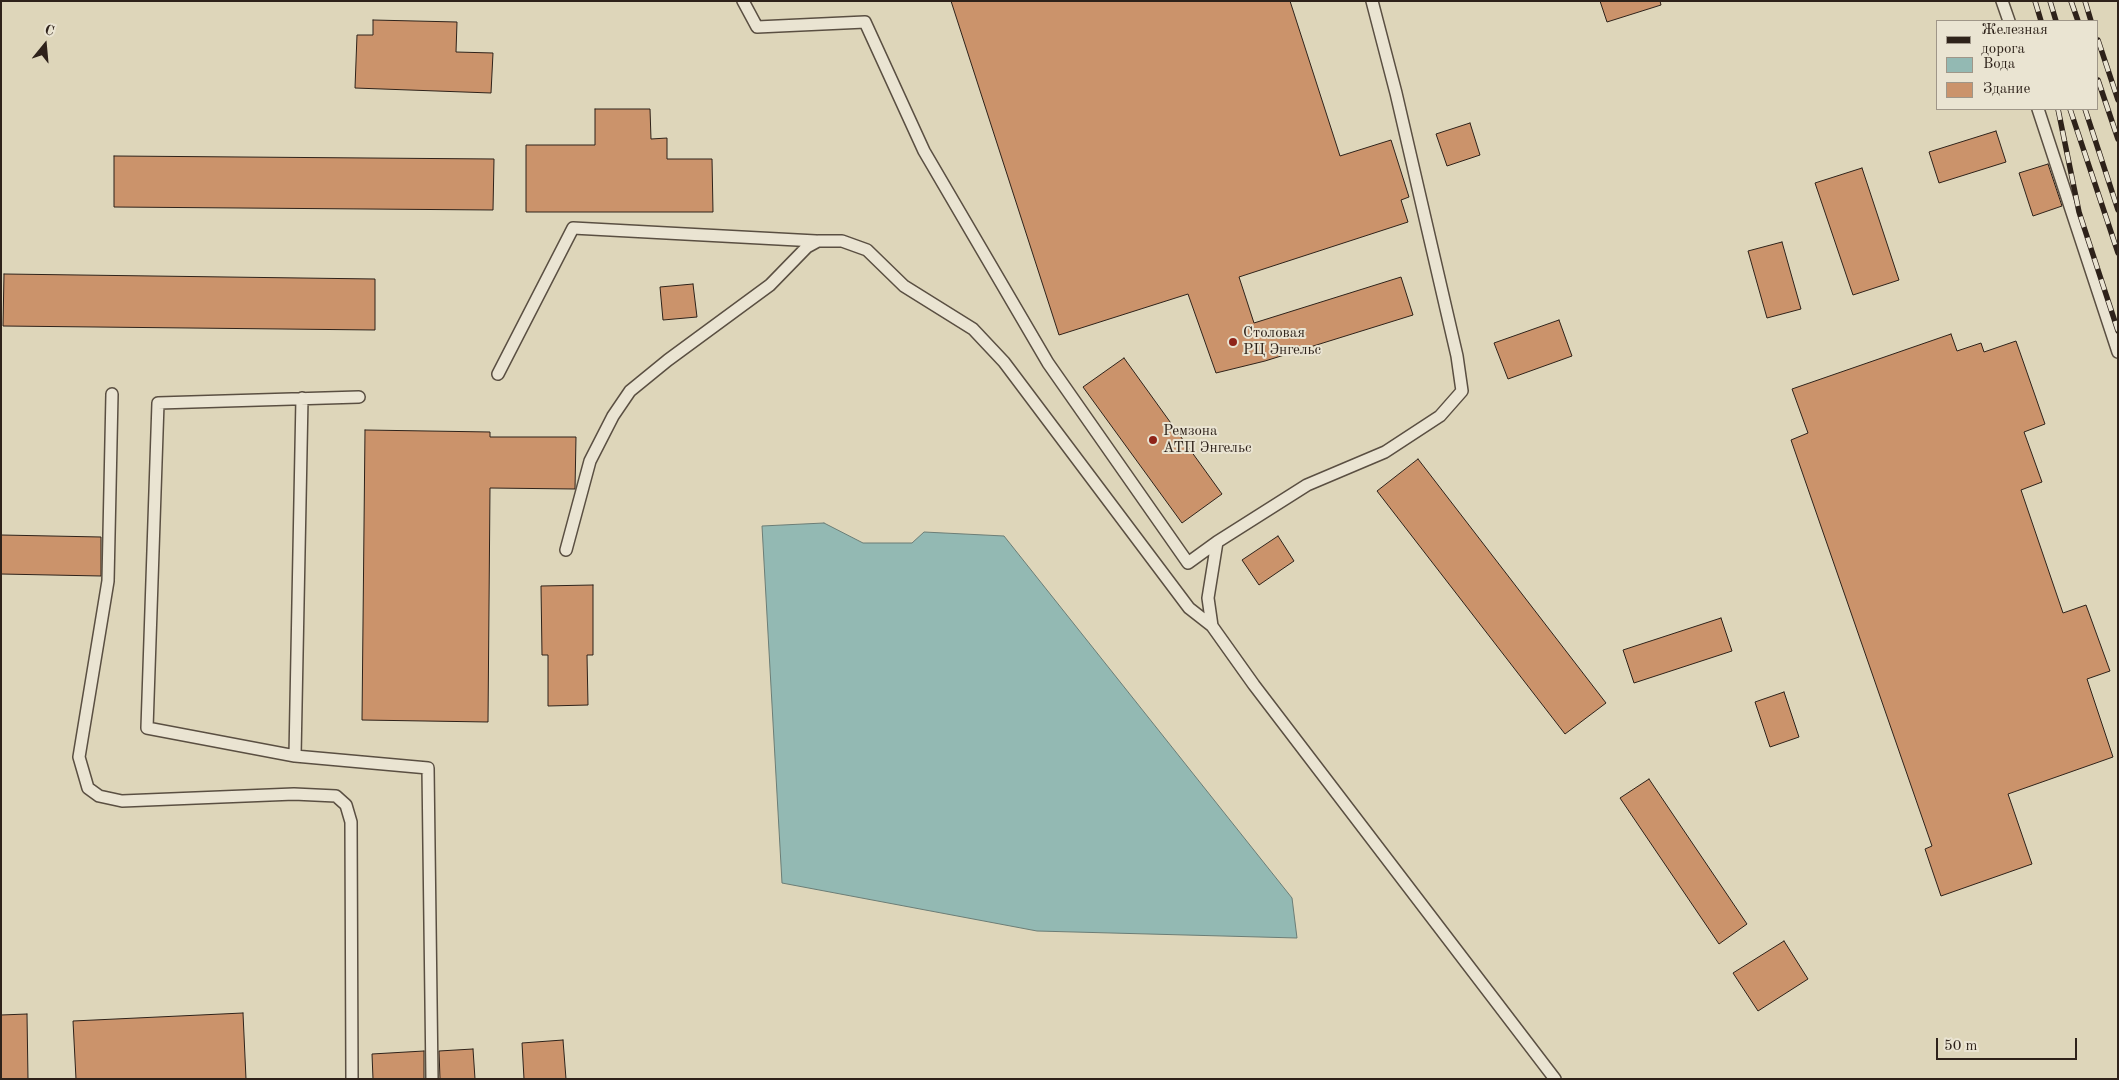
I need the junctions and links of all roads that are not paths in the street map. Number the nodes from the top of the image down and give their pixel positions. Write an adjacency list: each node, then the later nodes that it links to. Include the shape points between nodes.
1 (743, 1): 12 (lane, via 757,28 865,22 924,151 1048,364 1188,563)
2 (1372, 1): 12 (lane, via 1457,356 1462,391 1440,416 1385,452 1307,485)
3 (2002, 1): 4 (lane)
4 (2009, 20)
5 (2038, 110): 7 (lane)
6 (818, 241): 8 (lane, via 573,228); 13 (lane, via 807,247 770,285 630,392 612,416 590,461); 14 (lane, via 842,242 867,250 904,286 973,329 1004,362 1189,608)
7 (2118, 352)
8 (498, 374)
9 (112, 394): 16 (lane, via 108,581 79,757 88,788 99,796 122,801 294,794 336,796 346,805 351,822)
10 (302, 398): 11 (lane); 15 (lane); 15 (lane, via 158,403 147,728)
11 (359, 398)
12 (1217, 542): 14 (lane, via 1208,598)
13 (566, 550)
14 (1212, 626): 18 (lane)
15 (295, 756): 17 (lane, via 428,768)
16 (352, 1079)
17 (432, 1079)
18 (1555, 1079)

